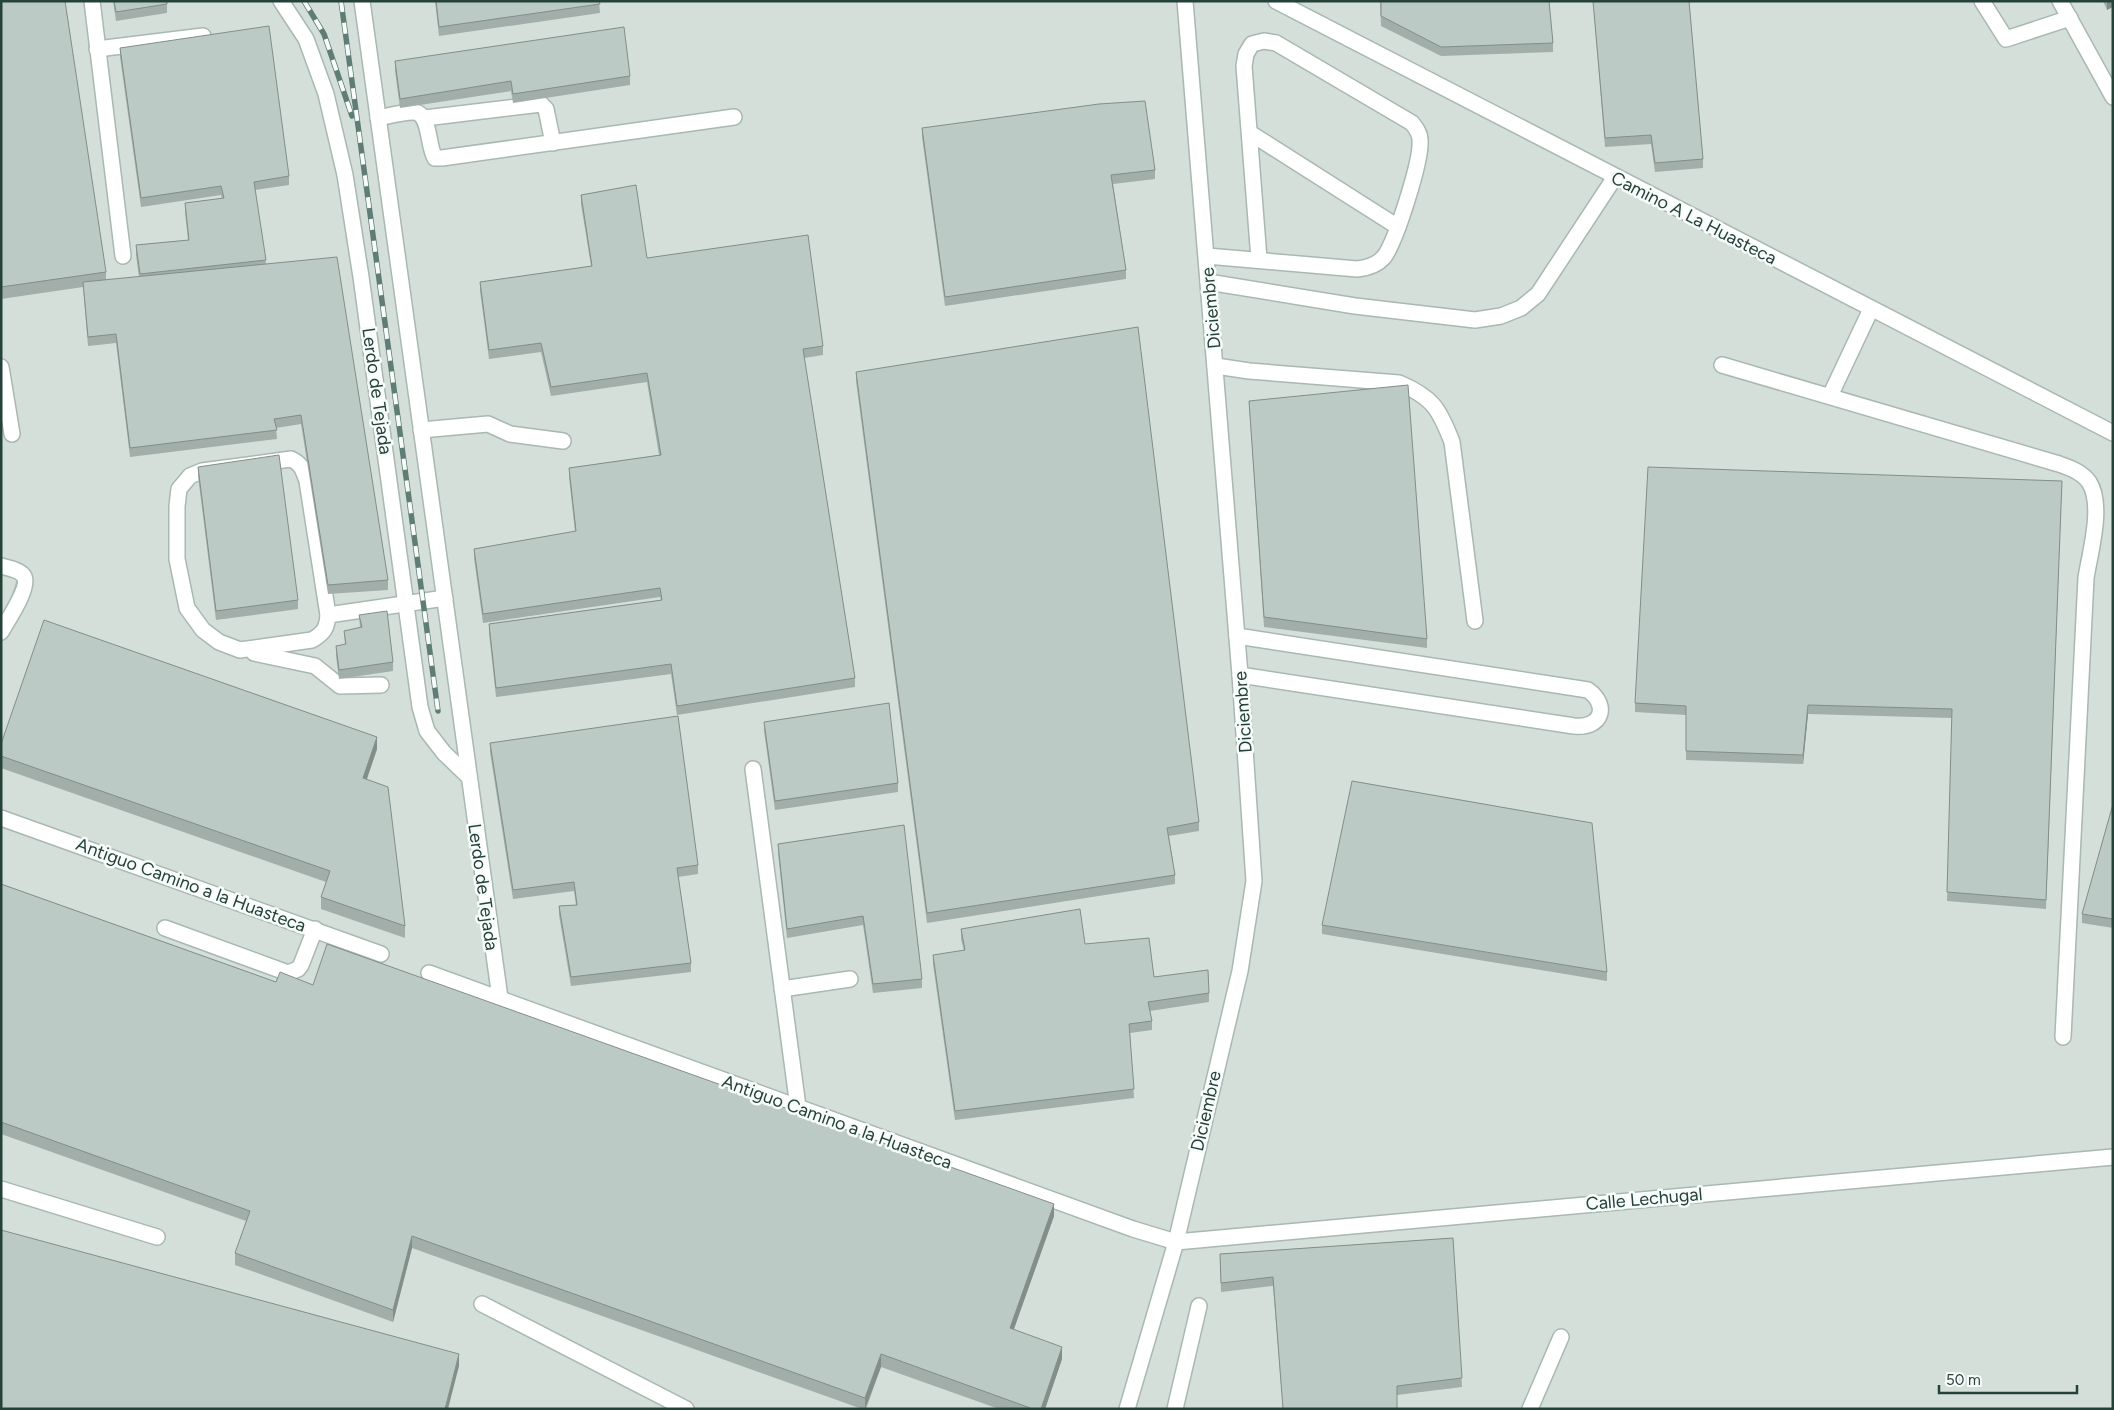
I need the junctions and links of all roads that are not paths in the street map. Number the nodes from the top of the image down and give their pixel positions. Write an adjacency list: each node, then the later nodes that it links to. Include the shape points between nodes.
1 (92, 1): 10 (street)
2 (281, 1): 34 (street, Lerdo de Tejada, via 306,40 326,94 345,175)
3 (362, 1): 13 (street, Lerdo de Tejada)
4 (1185, 1): 20 (street, Diciembre)
5 (1276, 1): 17 (street, Camino A La Huasteca)
6 (1982, 1): 8 (street, via 2006,39)
7 (2060, 1): 8 (street)
8 (2070, 18): 11 (street)
9 (221, 34): 10 (street)
10 (97, 49): 19 (street)
11 (2113, 96)
12 (734, 117): 16 (street)
13 (378, 118): 14 (street, via 413,112); 28 (street, Lerdo de Tejada)
14 (425, 118): 16 (street, via 541,104 546,109); 16 (street, via 434,158)
15 (1250, 133): 18 (street); 18 (street, via 1245,60 1252,44 1264,41 1276,43 1412,123 1420,140 1419,152); 21 (street)
16 (553, 143)
17 (1615, 177): 22 (street, via 1538,294 1521,308 1500,316 1475,320 1355,306); 23 (street, Camino A La Huasteca)
18 (1398, 227): 21 (street, via 1383,259 1370,267 1357,269)
19 (123, 256)
20 (1207, 256): 21 (street); 22 (street, Diciembre)
21 (1258, 259)
22 (1208, 282): 25 (street, Diciembre)
23 (1871, 309): 27 (street); 29 (street, Camino A La Huasteca)
24 (1722, 365): 27 (street)
25 (1216, 366): 37 (street, via 1399,383 1421,392 1442,416 1452,442); 39 (street, Diciembre)
26 (1, 367): 30 (street)
27 (1830, 396): 55 (street, via 2059,464 2079,472 2089,482 2096,520 2086,578)
28 (421, 430): 31 (street, via 488,424 510,434); 33 (street, Lerdo de Tejada)
29 (2113, 433)
30 (12, 434)
31 (564, 442)
32 (1, 566): 35 (street, via 20,572 26,582 22,598)
33 (445, 598): 34 (street); 46 (street, Lerdo de Tejada)
34 (407, 603): 36 (street); 46 (street, Lerdo de Tejada, via 420,707 427,731)
35 (7, 604): 38 (street)
36 (328, 615): 40 (street, via 327,628); 41 (street, via 307,481 298,462 291,459 202,471 190,476 180,489 177,506 177,559 187,608 203,630 219,642)
37 (1475, 621)
38 (1, 632)
39 (1237, 636): 43 (street, Diciembre); 43 (street, via 1588,690 1596,695 1600,715 1592,725 1574,726)
40 (312, 640): 41 (street); 42 (street)
41 (240, 650): 42 (street)
42 (315, 666): 44 (street, via 340,686)
43 (1240, 675): 60 (street, Diciembre, via 1254,881 1240,971)
44 (381, 685)
45 (753, 769): 53 (street)
46 (468, 776): 54 (street, Lerdo de Tejada)
47 (1, 818): 49 (street, Antiguo Camino a la Huasteca)
48 (165, 928): 49 (street, via 288,973 301,965)
49 (315, 929): 50 (street, Antiguo Camino a la Huasteca)
50 (381, 954)
51 (428, 973): 54 (street, Antiguo Camino a la Huasteca)
52 (850, 978): 53 (street)
53 (782, 989): 56 (street)
54 (500, 998): 56 (street, Antiguo Camino a la Huasteca, via 511,1005)
55 (2062, 1037)
56 (798, 1106): 60 (street, Antiguo Camino a la Huasteca)
57 (2113, 1156): 60 (street, Calle Lechugal)
58 (1, 1189): 59 (street)
59 (157, 1237)
60 (1176, 1242): 65 (street, Diciembre)
61 (482, 1304): 64 (street)
62 (1199, 1306): 66 (street)
63 (1561, 1337): 67 (street)
64 (686, 1409)
65 (1127, 1409)
66 (1175, 1409)
67 (1530, 1409)

